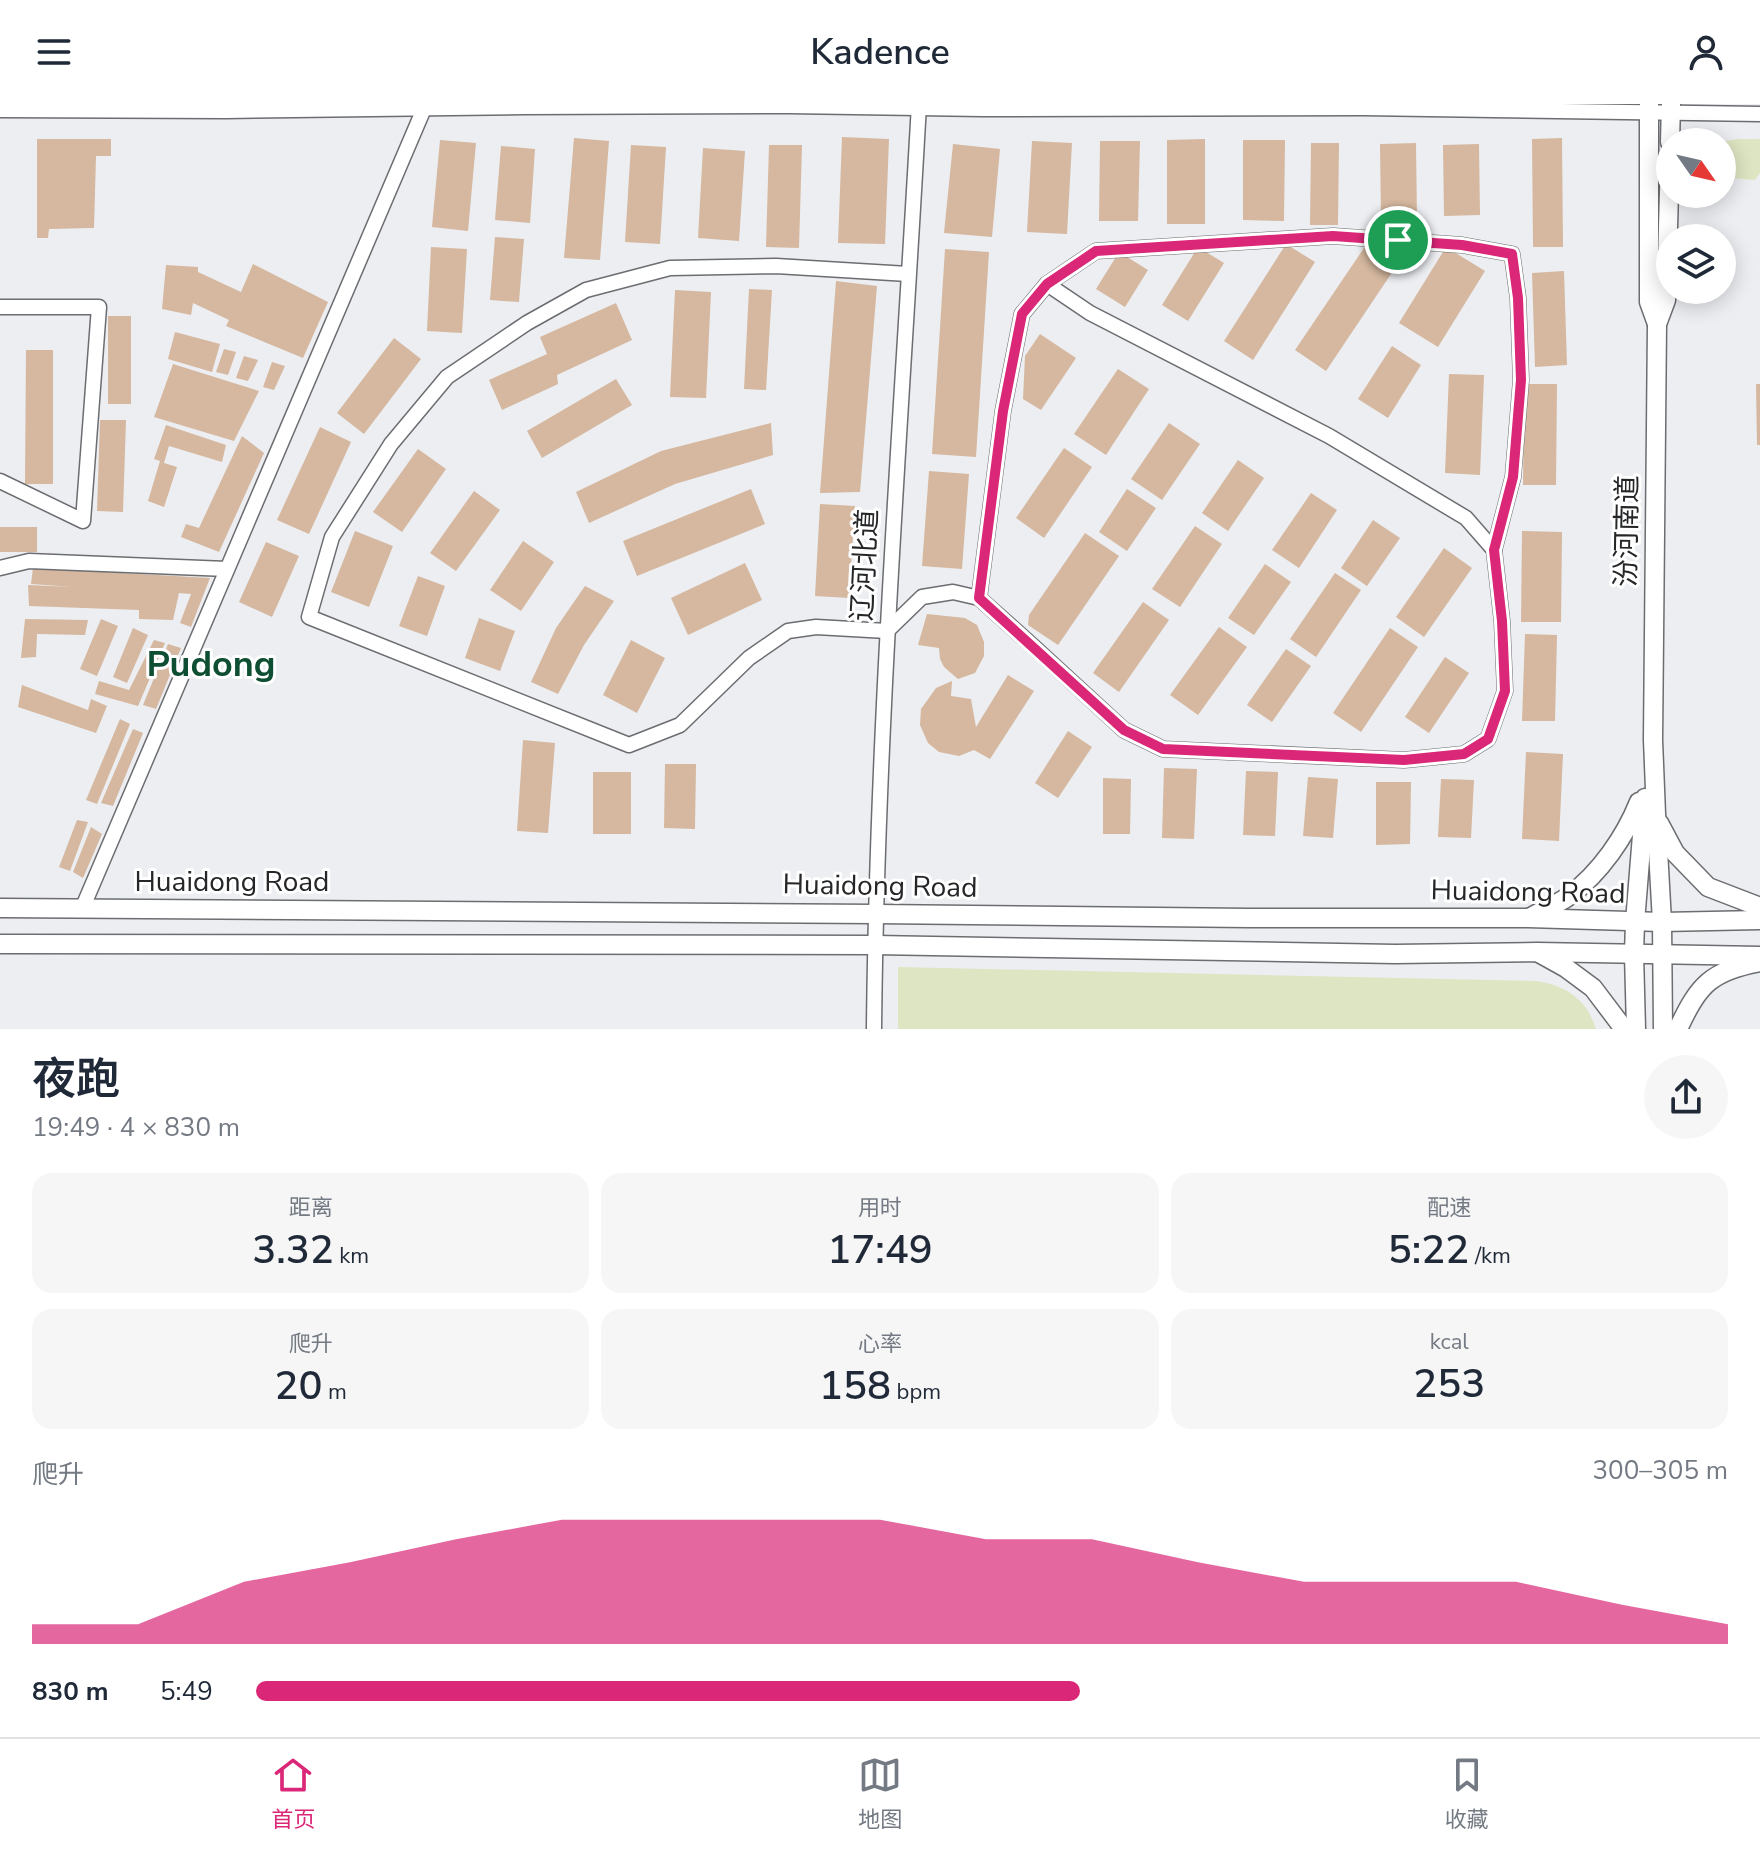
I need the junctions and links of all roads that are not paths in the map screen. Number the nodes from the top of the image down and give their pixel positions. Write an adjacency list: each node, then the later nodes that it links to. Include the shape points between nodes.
1 (425, 106): 2 (street); 3 (street); 17 (street)
2 (919, 106): 4 (street); 10 (street, 辽河北道)
3 (227, 108): 6 (street)
4 (1649, 108): 5 (street); 13 (main road, 汾河南道, via 1649,302)
5 (1671, 108): 7 (street); 8 (main road)
6 (0, 110)
7 (1760, 114)
8 (1670, 128)
9 (1669, 208): 13 (main road, 汾河南道, via 1666,300)
10 (908, 274): 19 (street, 辽河北道); 19 (street, via 776,266 670,268 586,290 550,310 447,377 391,444 332,537 309,617 629,745 680,725 749,658 788,631)
11 (1047, 284): 15 (street, via 1090,313 1329,436 1466,518); 15 (street, via 1096,251 1333,236 1512,254 1521,380 1513,477); 18 (street, via 1022,314 1003,411)
12 (0, 307): 14 (street, via 99,307 83,521)
13 (1657, 324): 20 (main road, 汾河南道)
14 (0, 481)
15 (1494, 550): 18 (street, via 1505,691 1488,739 1464,754 1404,760 1163,749 1124,730)
16 (3, 568): 17 (street, via 29,561)
17 (227, 569): 25 (street)
18 (979, 598): 19 (street, via 953,592 922,597)
19 (887, 631): 26 (street, 辽河北道)
20 (1653, 740): 21 (main road, 汾河南道); 22 (main road, 汾河南道)
21 (1647, 780): 27 (main road, via 1631,821 1604,862 1568,897); 29 (main road, 汾河南道)
22 (1656, 814): 23 (main road, via 1675,853 1708,887); 30 (main road, 汾河南道)
23 (1760, 907)
24 (0, 908): 25 (main road, Huaidong Road)
25 (82, 909): 26 (main road, Huaidong Road)
26 (876, 914): 27 (main road, Huaidong Road); 32 (street, 辽河北道)
27 (1528, 918): 29 (main road, Huaidong Road)
28 (1760, 920): 30 (main road, Huaidong Road)
29 (1635, 922): 30 (main road, Huaidong Road); 34 (main road, 汾河南道)
30 (1662, 922): 35 (main road, 汾河南道)
31 (0, 944): 32 (main road)
32 (875, 945): 33 (main road); 37 (street, 辽河北道)
33 (1537, 952): 34 (main road); 38 (main road, via 1593,988)
34 (1634, 954): 35 (main road); 39 (main road, 汾河南道)
35 (1663, 954): 36 (main road); 40 (main road, 汾河南道)
36 (1760, 959): 41 (main road, via 1710,978)
37 (874, 1029)
38 (1624, 1029)
39 (1636, 1029)
40 (1663, 1029)
41 (1678, 1029)

